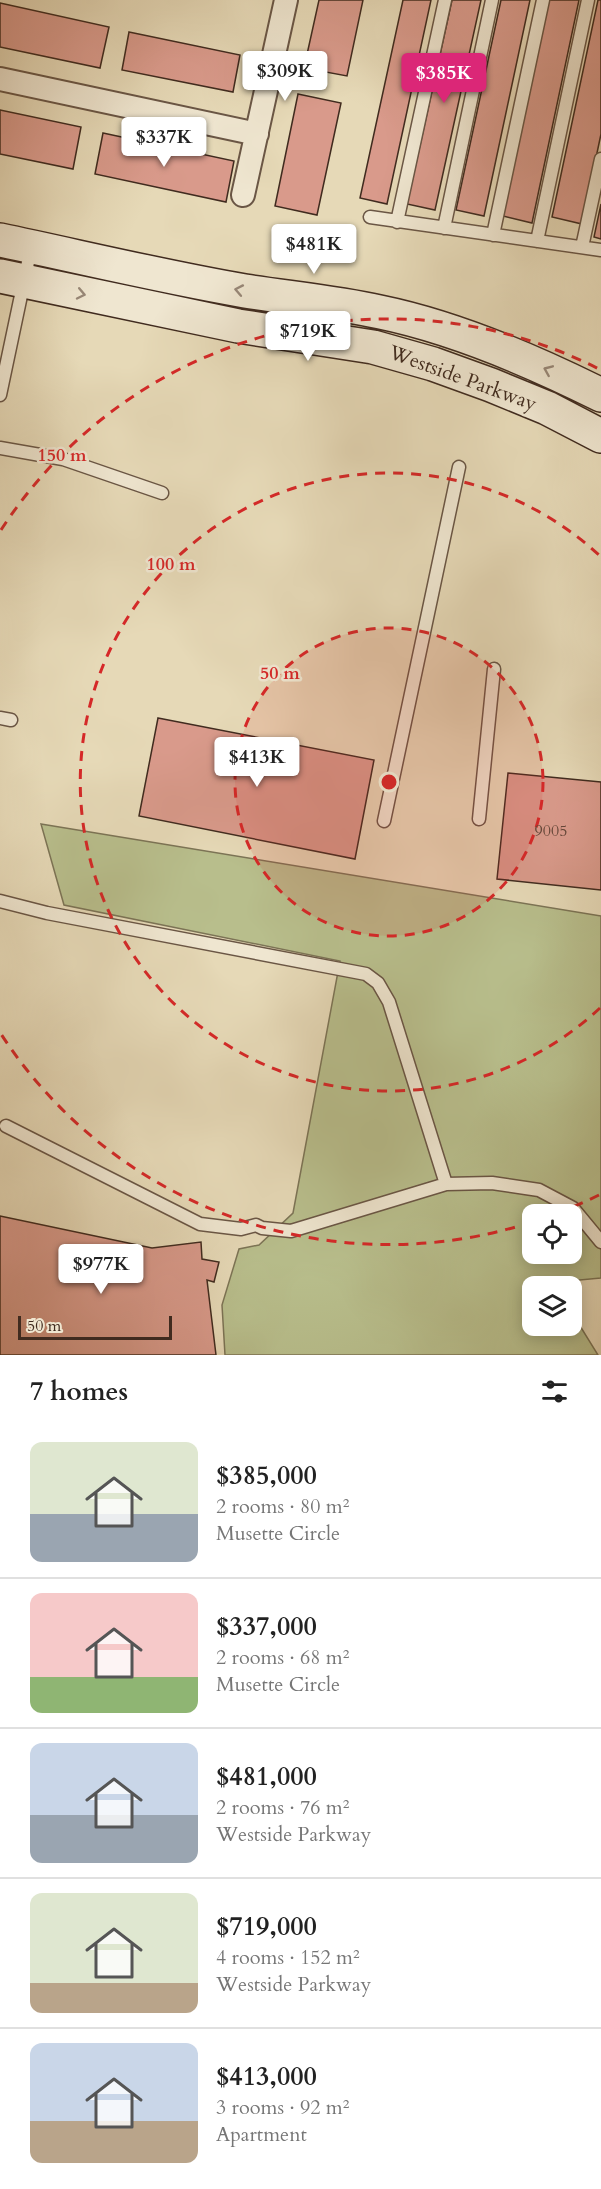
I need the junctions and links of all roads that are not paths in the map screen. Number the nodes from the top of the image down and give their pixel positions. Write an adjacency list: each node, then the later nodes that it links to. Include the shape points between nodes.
1 (286, 0): 7 (street)
2 (445, 0): 11 (lane)
3 (492, 0): 12 (lane)
4 (543, 0): 13 (lane)
5 (588, 0): 15 (lane)
6 (0, 80): 7 (street)
7 (257, 134): 9 (street)
8 (601, 159): 17 (lane)
9 (243, 195)
10 (370, 217): 11 (lane)
11 (397, 222): 12 (lane)
12 (444, 228): 13 (lane)
13 (493, 235): 15 (lane)
14 (0, 240): 16 (main road, Westside Parkway)
15 (537, 241): 17 (lane)
16 (31, 246): 19 (lane); 21 (main road, Westside Parkway, one-way to 16, via 504,351 381,312 244,291)
17 (582, 247): 18 (lane)
18 (601, 250)
19 (12, 279): 20 (lane); 22 (main road, Westside Parkway, one-way to 22, via 238,326 373,346 491,384)
20 (0, 395)
21 (601, 395)
22 (601, 436)
23 (0, 448): 25 (lane, via 63,459)
24 (459, 467): 28 (lane)
25 (162, 493)
26 (494, 669): 27 (lane)
27 (479, 819)
28 (384, 821)
29 (0, 901): 31 (lane, via 366,974 378,983 389,1002)
30 (6, 1126): 31 (lane, via 200,1224 241,1229 256,1224 291,1231)
31 (446, 1184): 32 (lane, via 492,1183 539,1190 573,1208)
32 (601, 1242)

